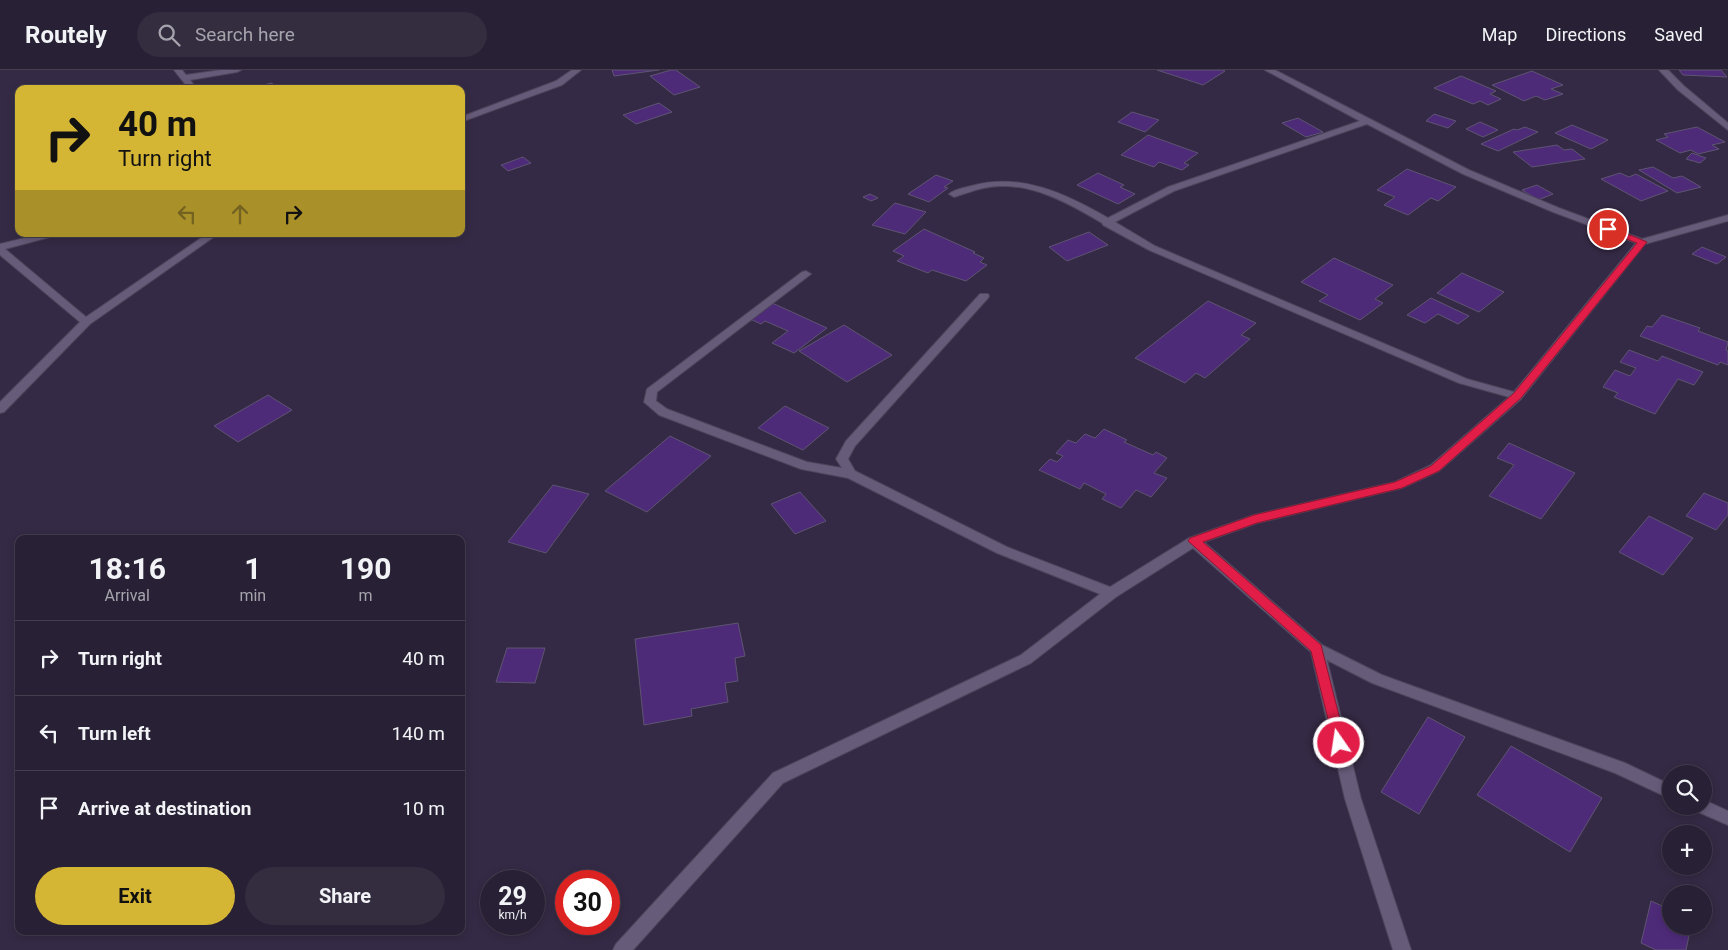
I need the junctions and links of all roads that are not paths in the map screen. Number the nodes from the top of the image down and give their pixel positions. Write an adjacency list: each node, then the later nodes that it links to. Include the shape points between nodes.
1 (178, 70): 6 (street)
2 (237, 70): 6 (street)
3 (577, 70): 8 (street, via 559,83)
4 (1269, 70): 9 (street)
5 (1663, 70): 10 (street)
6 (184, 78): 7 (street)
7 (190, 85)
8 (465, 118)
9 (1367, 122): 13 (street, via 1171,189); 16 (street, via 1466,172)
10 (1728, 127)
11 (954, 194): 13 (street, via 985,185 1008,184 1038,189 1068,199)
12 (1728, 218): 16 (street)
13 (1106, 223): 21 (street, via 1152,248 1463,381)
14 (40, 237): 17 (street)
15 (209, 237): 20 (street)
16 (1642, 242): 21 (street)
17 (0, 248): 20 (street)
18 (806, 274): 23 (street, via 651,391 650,402 663,412 805,466)
19 (984, 296): 23 (street, via 850,444 842,459)
20 (86, 322): 22 (street)
21 (1517, 396): 24 (street, via 1435,468 1398,485 1254,519)
22 (0, 409)
23 (850, 474): 25 (street, via 1002,550)
24 (1194, 541): 25 (street); 26 (street)
25 (1111, 593): 30 (street, via 1026,659 778,778)
26 (1317, 649): 27 (street, via 1377,679 1620,768); 31 (street, via 1353,799)
27 (1662, 788)
28 (1712, 811): 29 (street)
29 (1728, 818)
30 (622, 950)
31 (1402, 950)

